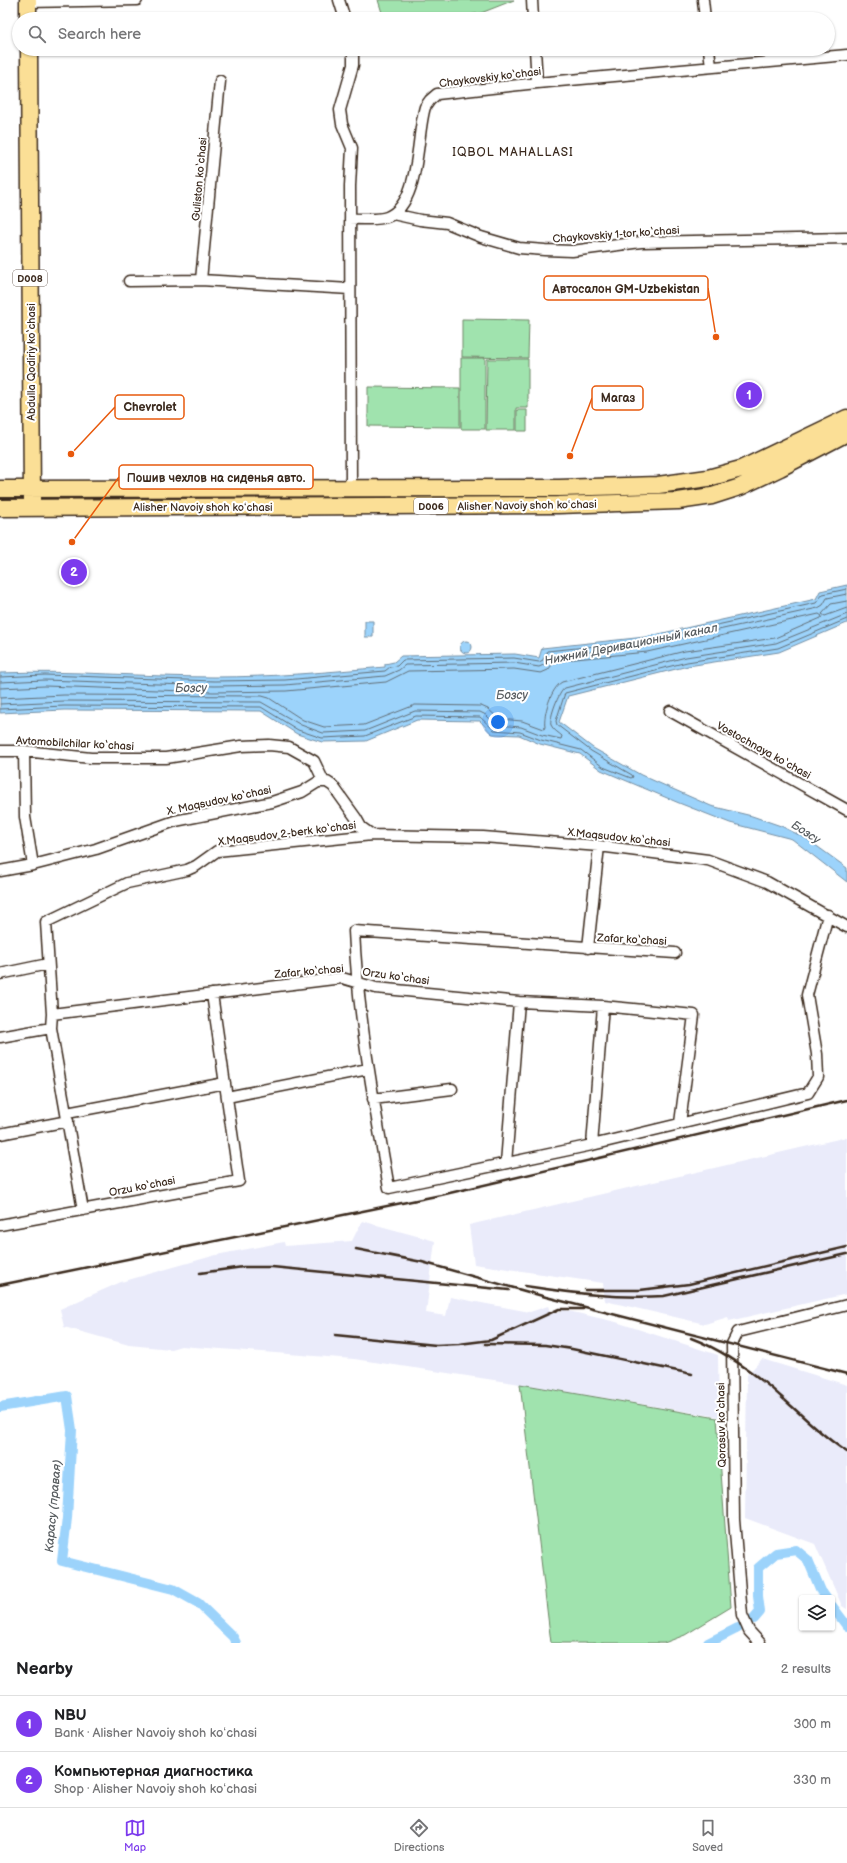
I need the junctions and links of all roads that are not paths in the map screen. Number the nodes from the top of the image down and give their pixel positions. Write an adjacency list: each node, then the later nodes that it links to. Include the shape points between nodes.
1 (137, 0): 5 (street)
2 (339, 0): 7 (street)
3 (532, 0): 8 (street)
4 (703, 0): 9 (street)
5 (28, 1): 6 (main road)
6 (28, 12)
7 (343, 12)
8 (533, 12)
9 (705, 12)
10 (847, 55): 15 (street, Chaykovskiy ko‘chasi)
11 (29, 56): 28 (main road, Abdulla Qodiriy ko‘chasi / D008)
12 (353, 56): 19 (street, via 353,65 340,110 342,124 352,148)
13 (535, 56): 17 (street)
14 (710, 56): 15 (street)
15 (711, 67): 17 (street, Chaykovskiy ko‘chasi)
16 (220, 81): 21 (street, Guliston ko‘chasi)
17 (537, 83): 18 (street, Chaykovskiy ko‘chasi, via 447,92 433,97 424,111 411,188)
18 (393, 214): 19 (street, via 381,218); 20 (street, Chaykovskiy 1-tor ko‘chasi, via 447,223 481,237 519,248 545,250 572,251 640,242)
19 (350, 218): 23 (street)
20 (847, 238)
21 (201, 280): 22 (street); 23 (street)
22 (129, 281)
23 (350, 289): 26 (street)
24 (847, 418): 26 (main road, Alisher Navoiy shoh koʻchasi / D006, via 753,464 725,474 686,482 559,488)
25 (847, 434): 29 (main road, Alisher Navoiy shoh koʻchasi / D006, via 740,487 712,496 678,501 558,505)
26 (351, 488): 28 (main road, Alisher Navoiy shoh koʻchasi / D006)
27 (0, 489): 28 (main road, Alisher Navoiy shoh koʻchasi / D006)
28 (32, 489): 29 (main road, Abdulla Qodiriy ko‘chasi / D008)
29 (32, 507): 30 (main road, Alisher Navoiy shoh koʻchasi / D006)
30 (0, 508)
31 (670, 711): 35 (street, Vostochnaya ko‘chasi)
32 (0, 751): 33 (street, Avtomobilchilar ko‘chasi)
33 (24, 751): 34 (street, Avtomobilchilar ko‘chasi, via 91,758 166,758 241,746 289,747 314,761); 38 (street, via 25,818)
34 (324, 782): 36 (street, via 333,786 361,827); 38 (street, X. Maqsudov ko‘chasi, via 318,782 302,792 272,802 175,821 96,850)
35 (847, 810)
36 (372, 835): 37 (street, X.Maqsudov ko‘chasi, via 483,837); 44 (street, X.Maqsudov 2-berk ko‘chasi, via 217,851 187,870 127,883 46,922)
37 (600, 846): 40 (street, X.Maqsudov ko‘chasi, via 708,860 767,882); 42 (street, Zafar ko‘chasi)
38 (33, 865): 39 (street, X. Maqsudov ko‘chasi)
39 (0, 871)
40 (828, 915): 41 (street, X.Maqsudov ko‘chasi); 59 (street, via 807,995 817,1054 818,1077 808,1093)
41 (847, 927)
42 (588, 948): 43 (street, Zafar ko‘chasi); 46 (street, Zafar ko‘chasi, via 354,931)
43 (675, 953)
44 (48, 964): 45 (street); 50 (street)
45 (0, 974)
46 (356, 980): 47 (street, Zafar ko‘chasi, via 342,978); 48 (street, Orzu ko‘chasi, via 376,988); 53 (street, Orzu ko‘chasi)
47 (212, 994): 50 (street, Zafar ko‘chasi); 54 (street, Orzu ko‘chasi)
48 (519, 1002): 49 (street, Orzu ko‘chasi); 62 (street)
49 (603, 1006): 59 (street, Orzu ko‘chasi, via 694,1014); 61 (street)
50 (52, 1014): 51 (street)
51 (51, 1028): 52 (street); 58 (street)
52 (0, 1037)
53 (368, 1069): 56 (street); 57 (street, Orzu ko‘chasi)
54 (225, 1083): 56 (street, Orzu ko‘chasi); 58 (street)
55 (452, 1089): 57 (street)
56 (227, 1097): 63 (street, Orzu ko‘chasi, via 239,1181)
57 (373, 1099): 62 (street, Orzu ko‘chasi, via 389,1188)
58 (68, 1117): 60 (street); 63 (street)
59 (680, 1123): 61 (street)
60 (0, 1134)
61 (592, 1145): 62 (street)
62 (506, 1163)
63 (83, 1210): 64 (street)
64 (0, 1225)
65 (847, 1305): 66 (street, Qorasuv ko‘chasi, via 738,1332 732,1344 734,1520 742,1615 749,1630)
66 (760, 1643)

